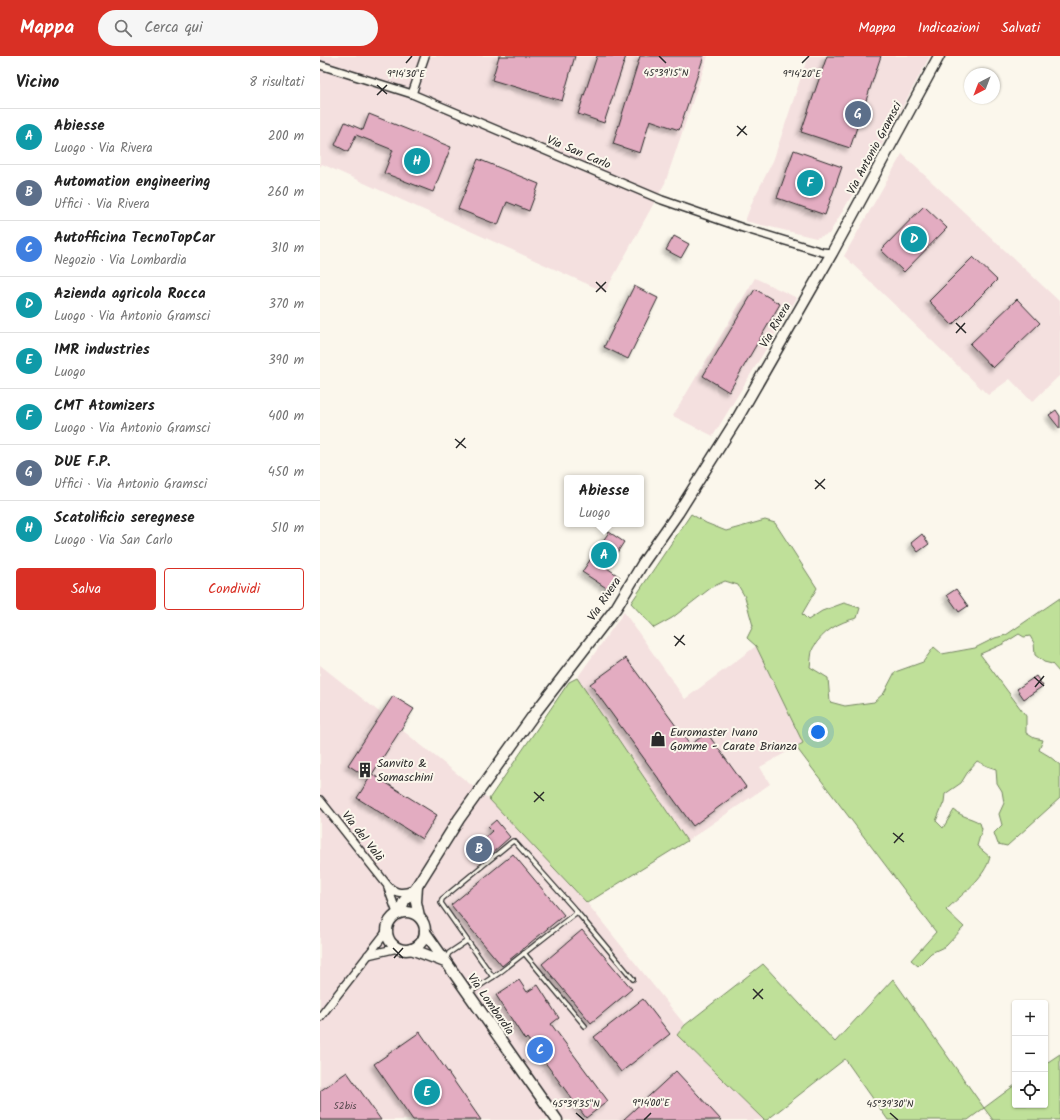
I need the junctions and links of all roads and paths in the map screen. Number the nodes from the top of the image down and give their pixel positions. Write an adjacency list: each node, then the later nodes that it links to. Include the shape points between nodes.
1 (425, 56): 4 (street)
2 (939, 56): 5 (street, Via Antonio Gramsci)
3 (320, 65): 4 (street, Via San Carlo)
4 (412, 94): 5 (street, Via San Carlo, via 662,200 743,228)
5 (832, 253): 8 (street, Via Rivera, via 737,419 616,608 484,784)
6 (320, 800): 7 (street, Via del Valà)
7 (388, 886): 8 (street, via 399,893); 10 (street, Via del Valà)
8 (416, 888): 10 (street, Via Rivera, via 404,901); 11 (street)
9 (577, 912): 14 (lane, via 516,842 512,841 442,899 443,907); 17 (lane); 21 (lane)
10 (399, 913): 11 (street, via 406,911); 12 (street, via 390,920)
11 (419, 916): 13 (street)
12 (387, 931): 15 (street, via 390,941); 18 (street)
13 (425, 932): 16 (street, via 421,943); 19 (street, Via Lombardia)
14 (467, 941): 19 (lane, via 449,953); 20 (lane)
15 (398, 948): 16 (street); 18 (street)
16 (411, 949): 19 (street)
17 (524, 953): 20 (lane); 24 (lane)
18 (368, 955): 23 (street)
19 (445, 962): 22 (street, Via Lombardia)
20 (494, 977): 22 (lane)
21 (633, 979)
22 (468, 994): 25 (street, Via Lombardia)
23 (320, 1016)
24 (585, 1026)
25 (557, 1120)

